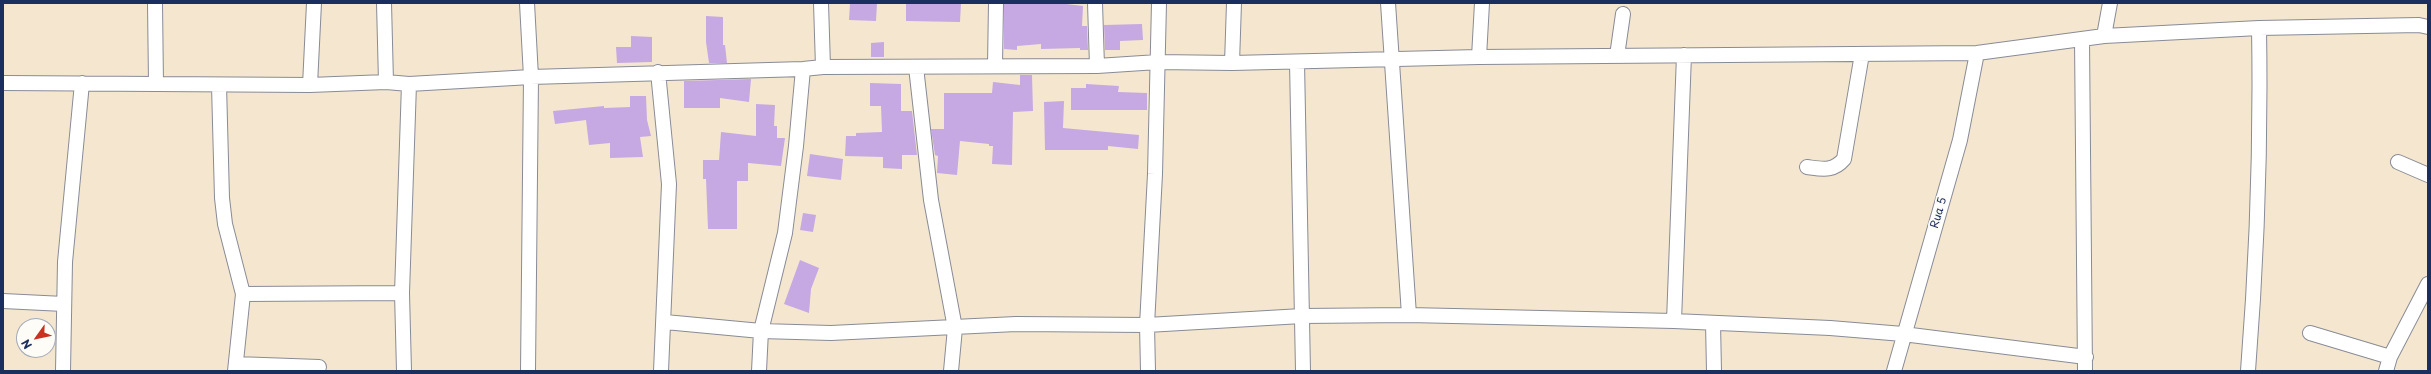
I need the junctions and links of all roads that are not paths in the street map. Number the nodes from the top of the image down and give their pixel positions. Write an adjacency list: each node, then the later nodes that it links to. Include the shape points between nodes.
1 (155, 3): 37 (street)
2 (314, 3): 40 (street)
3 (384, 3): 34 (street)
4 (527, 3): 33 (street)
5 (821, 3): 29 (street)
6 (996, 3): 27 (street)
7 (1095, 3): 28 (street)
8 (1159, 3): 24 (street)
9 (1234, 3): 26 (street)
10 (1388, 3): 23 (street)
11 (1482, 3): 22 (street)
12 (2110, 3): 16 (street)
13 (1623, 14): 21 (street)
14 (2428, 26): 15 (street)
15 (2259, 28): 16 (street); 74 (street, via 2256,268)
16 (2104, 36): 17 (street)
17 (2082, 39): 18 (street); 59 (street)
18 (1977, 53): 20 (street); 58 (street, Rua 5, via 1958,148)
19 (1684, 54): 20 (street); 21 (street); 51 (street)
20 (1862, 54): 42 (street, via 1844,159 1837,167 1830,169)
21 (1617, 56): 22 (street)
22 (1479, 57): 23 (street)
23 (1392, 60): 25 (street); 49 (street)
24 (1158, 62): 26 (street); 28 (street); 54 (street, via 1155,189)
25 (1297, 62): 26 (street); 50 (street)
26 (1232, 63)
27 (995, 65): 28 (street); 30 (street)
28 (1097, 66)
29 (822, 67): 30 (street); 31 (street)
30 (916, 67): 55 (street, via 931,200)
31 (803, 69): 32 (street); 56 (street, via 785,233)
32 (658, 72): 33 (street); 52 (street, via 669,184)
33 (531, 77): 38 (street); 65 (street)
34 (386, 82): 38 (street); 40 (street)
35 (3, 83): 36 (street)
36 (82, 83): 37 (street); 48 (street, via 65,262)
37 (156, 84): 39 (street)
38 (409, 84): 45 (street)
39 (219, 85): 40 (street); 46 (street, via 222,198 225,224)
40 (310, 85)
41 (2398, 162): 43 (street)
42 (1807, 167)
43 (2428, 175)
44 (2428, 284): 60 (street)
45 (402, 293): 46 (street); 64 (street)
46 (243, 294): 61 (street)
47 (3, 301): 48 (street)
48 (64, 304): 63 (street)
49 (1410, 315): 50 (street); 51 (street)
50 (1302, 316): 54 (street); 70 (street)
51 (1674, 321): 53 (street)
52 (665, 322): 56 (street); 66 (street)
53 (1713, 322): 58 (street); 71 (street)
54 (1146, 325): 55 (street, via 1016,324); 69 (street)
55 (955, 328): 56 (street, via 831,333); 68 (street)
56 (761, 331): 67 (street)
57 (2310, 332): 60 (street)
58 (1903, 334): 59 (street); 72 (street, Rua 5)
59 (2086, 357): 73 (street)
60 (2390, 357): 75 (street)
61 (236, 367): 62 (street)
62 (319, 367)
63 (64, 371)
64 (404, 371)
65 (528, 371)
66 (661, 371)
67 (759, 371)
68 (951, 371)
69 (1148, 371)
70 (1303, 371)
71 (1714, 371)
72 (1894, 371)
73 (2085, 371)
74 (2248, 371)
75 (2386, 371)

